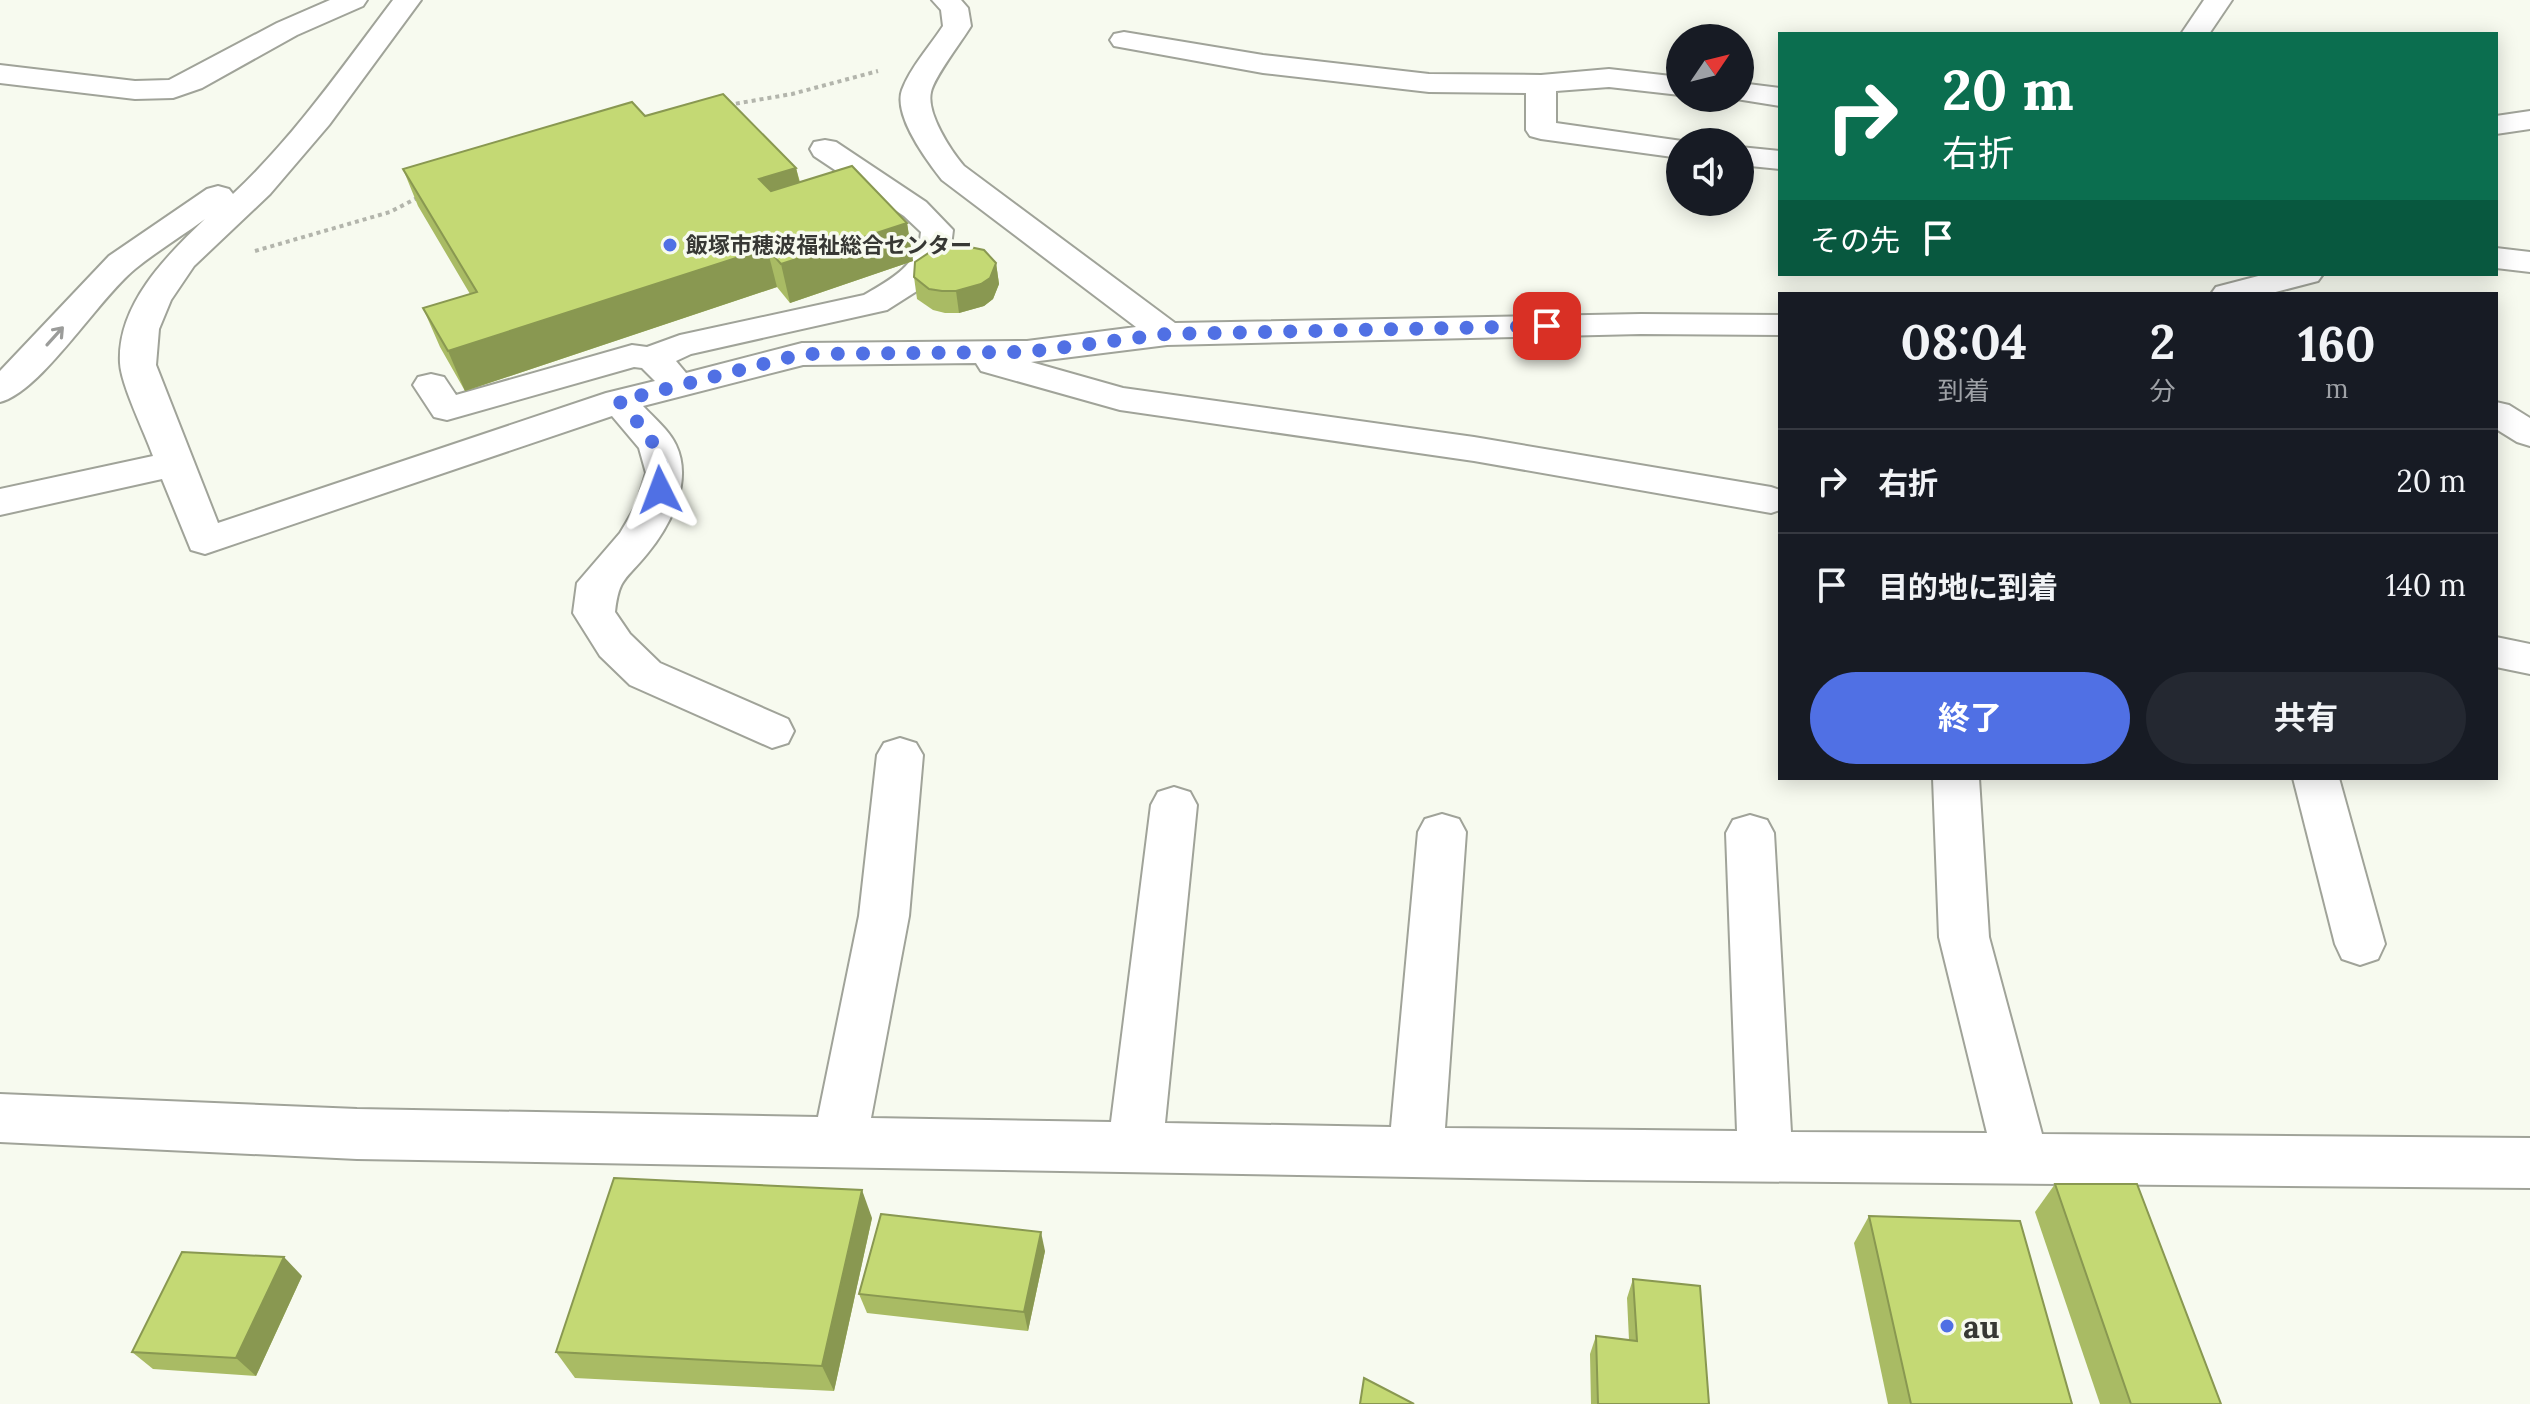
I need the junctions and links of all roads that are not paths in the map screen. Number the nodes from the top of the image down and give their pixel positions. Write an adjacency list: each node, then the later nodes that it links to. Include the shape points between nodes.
1 (353, 0): 7 (street, via 287,29 192,82 158,91)
2 (407, 0): 12 (street)
3 (946, 0): 24 (street, via 954,8 957,26 916,91 916,105 934,150 953,173)
4 (2218, 0): 5 (street)
5 (2196, 32)
6 (1124, 40): 8 (street, via 1263,64 1429,83)
7 (0, 74)
8 (1541, 84): 9 (street, via 1609,78); 15 (street, via 1541,130)
9 (1666, 84)
10 (1754, 94): 11 (street)
11 (1778, 97)
12 (318, 119): 28 (street, one-way to 12, via 121,263); 32 (street, via 244,203 182,259 141,329 138,365)
13 (2530, 120): 14 (street)
14 (2498, 125)
15 (1666, 147)
16 (825, 149): 26 (street, via 915,209 937,230 939,246 926,266 875,303 680,346)
17 (1754, 157): 18 (street)
18 (1778, 160)
19 (2498, 258): 20 (street)
20 (2530, 262)
21 (2280, 276): 22 (street)
22 (2234, 292)
23 (1778, 325): 24 (street)
24 (1167, 334): 25 (street, via 1027,352)
25 (961, 354): 26 (street, via 802,354); 33 (street, via 1120,399 1474,449)
26 (664, 372): 27 (street, via 632,356 447,409); 29 (street)
27 (431, 385)
28 (0, 391)
29 (619, 401): 32 (street, via 205,541); 37 (street, via 657,445 665,473 656,506 635,542 598,583 594,613 615,645 645,674)
30 (2498, 414): 31 (street)
31 (2530, 434)
32 (174, 464): 34 (street)
33 (1771, 500)
34 (0, 502)
35 (2498, 652): 36 (street)
36 (2530, 659)
37 (772, 731)
38 (900, 755): 46 (street, via 884,916)
39 (1956, 780): 50 (street, via 1964,937)
40 (2317, 780): 44 (street)
41 (1174, 805): 47 (street)
42 (1442, 832): 48 (street)
43 (1750, 833): 49 (street)
44 (2360, 944)
45 (0, 1118): 46 (street, via 357,1134)
46 (840, 1141): 47 (street)
47 (1135, 1147): 48 (street)
48 (1416, 1152): 49 (street)
49 (1765, 1157): 50 (street)
50 (2021, 1159): 51 (street)
51 (2530, 1163)

